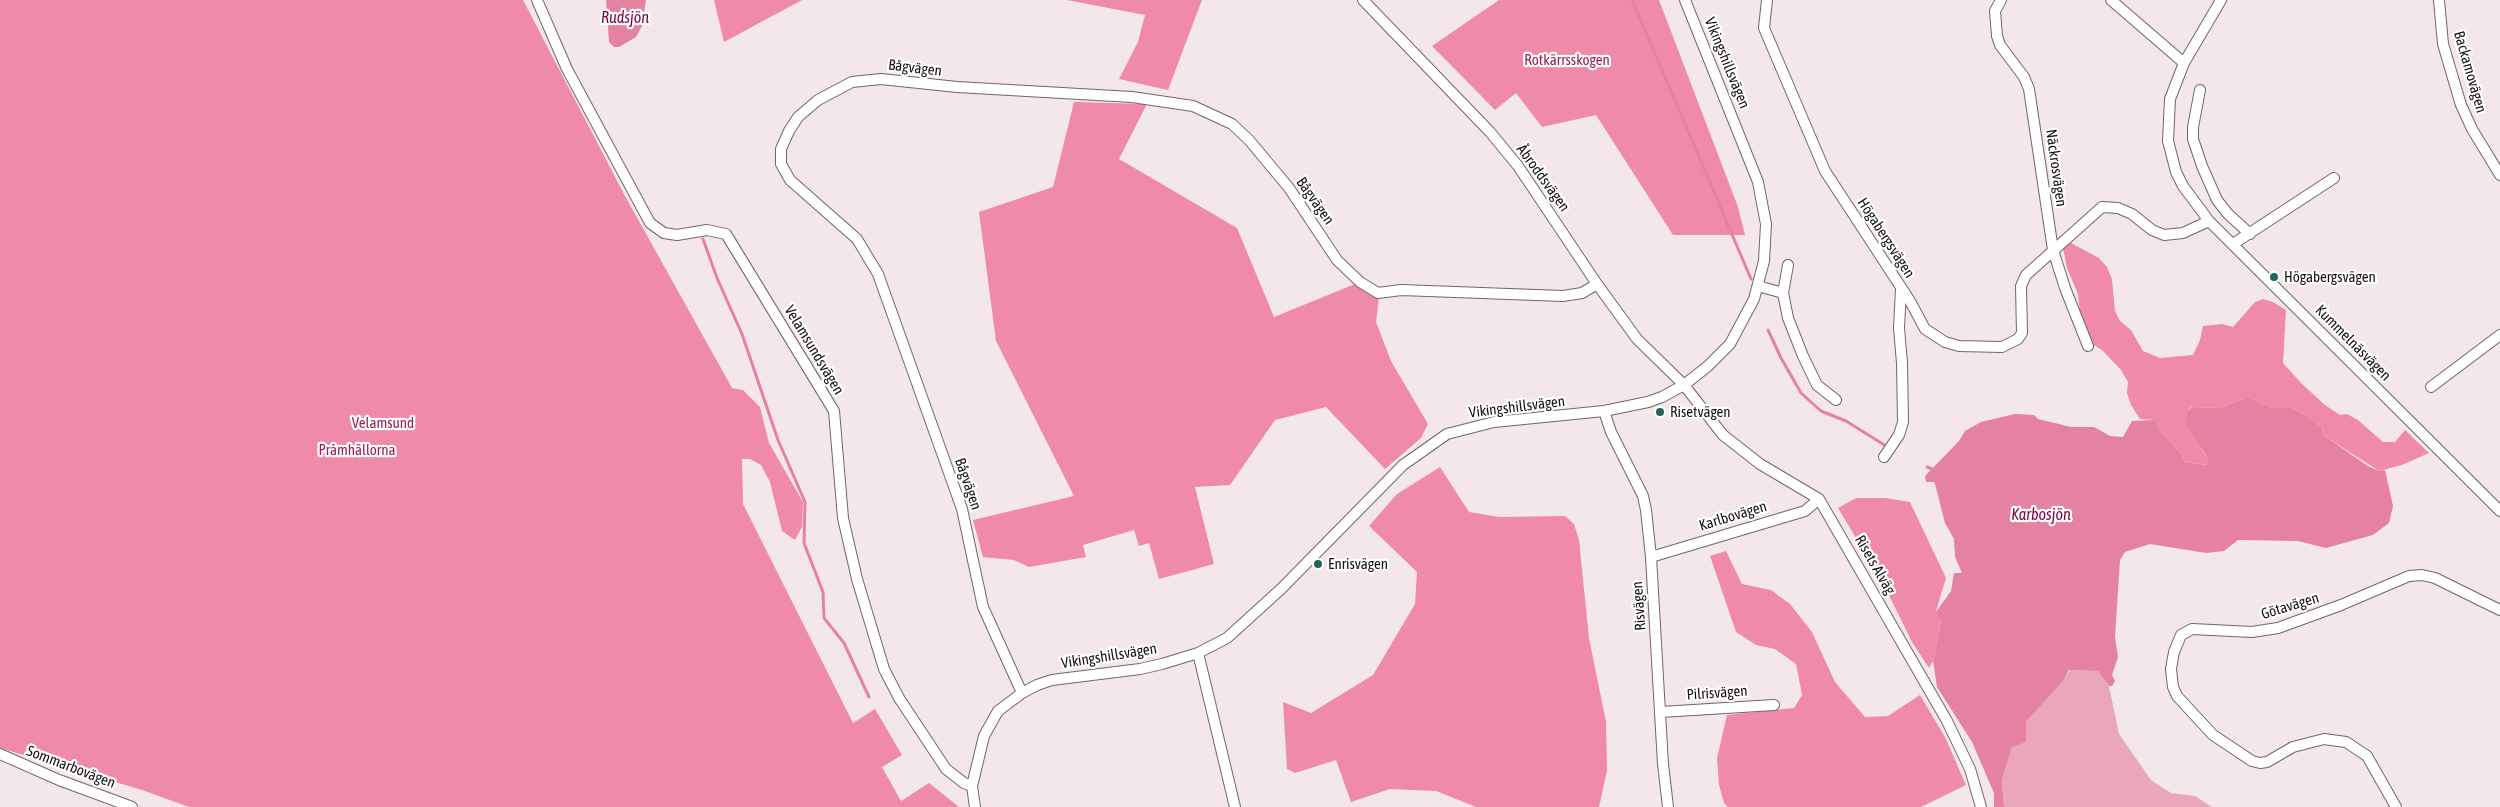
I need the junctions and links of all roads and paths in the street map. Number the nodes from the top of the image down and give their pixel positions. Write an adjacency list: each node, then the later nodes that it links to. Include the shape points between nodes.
1 (537, 0): 38 (street, Velamsundsvägen, via 566,69 650,223 664,234 707,230 726,234 834,411 842,518 884,668 899,698 946,770)
2 (1363, 0): 18 (street, Åbroddsvägen, via 1490,132 1518,166)
3 (1684, 0): 19 (street, Vikingshillsvägen, via 1758,182 1766,237)
4 (1767, 0): 20 (street, Högabergsvägen, via 1764,28 1825,171)
5 (2001, 0): 16 (street, Näckrosvägen, via 1994,24 2000,45 2024,76 2032,102 2037,156)
6 (2111, 0): 9 (street)
7 (2221, 0): 9 (street, Kummelnäsvägen)
8 (2439, 0): 11 (street, Backamovägen, via 2443,44 2461,105)
9 (2184, 63): 13 (street, Kummelnäsvägen, via 2170,98 2168,141 2176,172 2191,200)
10 (2200, 90): 14 (street, via 2193,139 2202,166 2217,200)
11 (2500, 175)
12 (2334, 178): 14 (street)
13 (2208, 221): 15 (street, Kummelnäsvägen); 16 (street, Högabergsvägen, via 2183,233 2164,235 2132,214 2118,208 2102,208)
14 (2250, 234): 15 (street)
15 (2232, 244): 30 (street, Kummelnäsvägen)
16 (2053, 250): 20 (street, Högabergsvägen, via 2026,275 2021,286 2022,333 2010,345 1959,346 1934,336 1925,329); 23 (street, Näckrosvägen, via 2064,288)
17 (1788, 264): 21 (street)
18 (1597, 284): 24 (street, Åbroddsvägen, via 1637,339); 34 (street, Bågvägen, via 1582,293 1563,296 1401,290 1378,293 1360,282 1337,260 1289,188 1250,140 1232,124 1193,106 1132,97 909,84 881,79 852,82 818,100 789,131 781,149 781,164 790,180 857,239 878,274 962,509 983,607)
19 (1758, 286): 21 (street); 24 (street, Vikingshillsvägen, via 1735,338)
20 (1901, 289): 28 (street, via 1899,328 1903,422 1899,435)
21 (1783, 293): 26 (street, via 1788,318 1803,356 1818,385)
22 (2500, 335): 25 (street)
23 (2088, 346)
24 (1684, 385): 27 (street, Vikingshillsvägen, via 1648,402); 29 (street, Risets Alväg, via 1708,419 1740,451)
25 (2432, 387)
26 (1836, 400)
27 (1604, 411): 31 (street, Risvägen, via 1613,437 1643,496); 33 (street, Vikingshillsvägen, via 1494,422 1447,434 1404,465 1262,608 1226,638)
28 (1884, 457)
29 (1819, 499): 31 (street, Karlbovägen, via 1805,511); 43 (street, Risets Alväg, via 1947,721 1970,769)
30 (2500, 511)
31 (1651, 557): 36 (street, Risvägen)
32 (2500, 610): 44 (street, Götavägen, via 2435,578 2409,576 2278,628 2252,632 2201,628 2185,632 2177,642 2171,678 2177,696 2213,736 2252,761 2267,762 2293,747 2324,739 2346,742 2367,756)
33 (1198, 652): 34 (street, Vikingshillsvägen, via 1140,669 1052,680); 41 (street)
34 (1022, 692): 38 (street, Vikingshillsvägen, via 998,711 989,724)
35 (1774, 705): 36 (street, Pilrisvägen)
36 (1661, 712): 42 (street, Risvägen)
37 (0, 754): 39 (street, Sommarbovägen)
38 (972, 786): 40 (street, Vikingshillsvägen)
39 (132, 807)
40 (975, 807)
41 (1235, 807)
42 (1668, 807)
43 (1982, 807)
44 (2396, 807)

